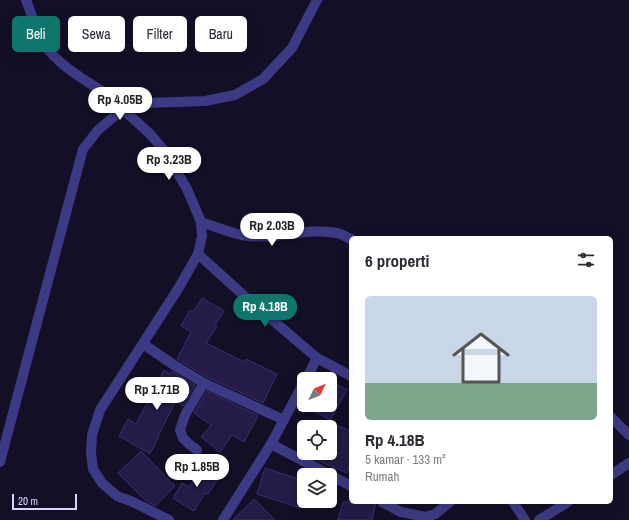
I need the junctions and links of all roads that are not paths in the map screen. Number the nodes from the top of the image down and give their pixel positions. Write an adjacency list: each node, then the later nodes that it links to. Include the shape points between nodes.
1 (26, 0): 3 (street, bridge, via 42,42 52,54 74,73 105,93 164,150)
2 (317, 0): 17 (street, via 292,48 263,79 235,96 146,103 116,115 98,130 83,150)
3 (201, 222): 4 (street, via 248,236 325,231); 5 (street, via 202,236)
4 (349, 238)
5 (198, 254): 6 (street); 7 (street)
6 (143, 344): 10 (street); 28 (street, via 100,410 92,435 93,469 102,483 116,496)
7 (317, 358): 8 (street); 9 (street)
8 (310, 372)
9 (349, 375)
10 (204, 383): 13 (street); 16 (street, via 185,415 180,430 183,438)
11 (297, 395): 13 (street)
12 (613, 419): 14 (street)
13 (284, 420): 15 (street)
14 (629, 435)
15 (271, 444): 19 (street); 29 (street)
16 (197, 450)
17 (0, 462)
18 (629, 463): 20 (street)
19 (317, 468)
20 (613, 474)
21 (337, 479): 22 (street)
22 (349, 485)
23 (385, 504): 27 (street)
24 (448, 504): 27 (street, via 435,514 426,517)
25 (514, 504): 30 (street)
26 (565, 504): 31 (street)
27 (400, 516)
28 (169, 520)
29 (223, 520)
30 (525, 520)
31 (539, 520)

